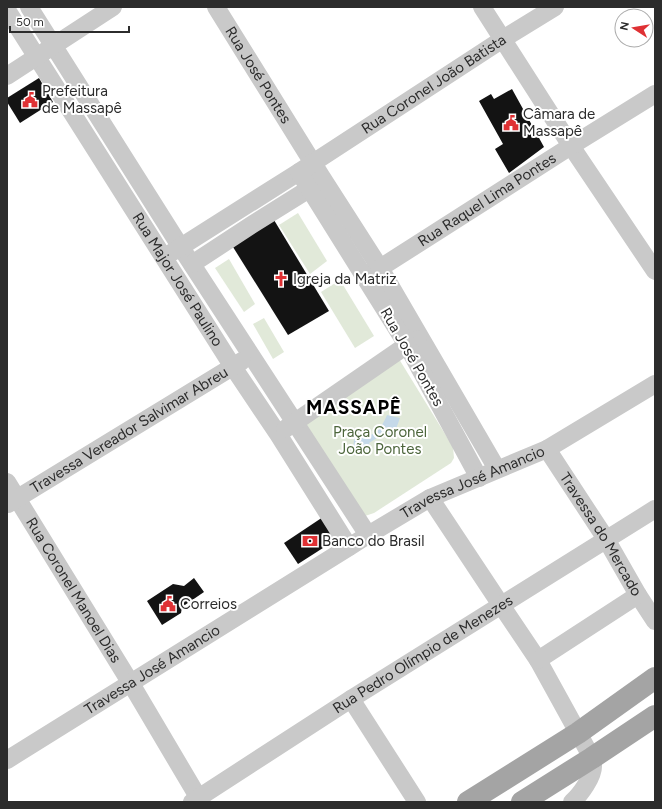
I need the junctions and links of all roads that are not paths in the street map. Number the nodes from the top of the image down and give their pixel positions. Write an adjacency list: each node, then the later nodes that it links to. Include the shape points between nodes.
1 (29, 7): 8 (street, Rua Major José Paulino)
2 (113, 7): 8 (street)
3 (216, 7): 15 (street, Rua José Pontes)
4 (482, 7): 7 (street)
5 (555, 7): 7 (street, Rua Coronel João Batista)
6 (7, 10): 9 (street, Rua Major José Paulino)
7 (503, 39): 14 (street); 15 (street, Rua Coronel João Batista)
8 (53, 45): 9 (street); 12 (street, Rua Major José Paulino)
9 (37, 56): 10 (street); 13 (street, Rua Major José Paulino)
10 (7, 76)
11 (655, 94): 14 (street, Rua Raquel Lima Pontes)
12 (97, 115): 13 (street); 16 (street, Rua Major José Paulino)
13 (82, 127): 18 (street, Rua Major José Paulino)
14 (571, 146): 24 (street); 25 (street, Rua Raquel Lima Pontes)
15 (306, 167): 17 (street, Rua José Pontes); 19 (street, Rua Coronel João Batista); 25 (street, Rua José Pontes)
16 (139, 181): 18 (street); 21 (street, Rua Major José Paulino)
17 (309, 189): 20 (street); 25 (street, Rua José Pontes)
18 (122, 191): 22 (street, Rua Major José Paulino)
19 (242, 207): 20 (street); 21 (street, Rua Coronel João Batista)
20 (253, 224): 23 (street)
21 (180, 246): 22 (street, Rua Coronel João Batista); 23 (street, Rua Major José Paulino)
22 (164, 257): 27 (street, Rua Major José Paulino)
23 (192, 264): 26 (street, Rua Major José Paulino)
24 (655, 271)
25 (372, 272): 28 (street, Rua José Pontes)
26 (208, 288): 27 (street); 29 (street, Rua Major José Paulino)
27 (191, 300): 30 (street, Rua Major José Paulino)
28 (414, 342): 32 (street); 35 (street, Rua José Pontes); 36 (street, Rua José Pontes)
29 (252, 356): 30 (street, Travessa Vereador Salvimar Abreu); 32 (street, Rua Major José Paulino)
30 (233, 367): 33 (street, Rua Major José Paulino); 39 (street, Travessa Vereador Salvimar Abreu)
31 (655, 384): 34 (street, Travessa José Amancio)
32 (295, 422): 33 (street); 41 (street, Rua Major José Paulino)
33 (278, 434): 43 (street, Rua Major José Paulino)
34 (547, 449): 35 (street, Travessa José Amancio); 42 (street, Travessa do Mercado)
35 (497, 469): 36 (street, Travessa José Amancio)
36 (479, 478): 38 (street, Travessa José Amancio)
37 (7, 482): 39 (street, Rua Coronel Manoel Dias)
38 (430, 498): 41 (street, Travessa José Amancio); 45 (street)
39 (12, 501): 49 (street, Rua Coronel Manoel Dias)
40 (655, 509): 42 (street, Rua Pedro Olímpio de Menezes)
41 (368, 535): 43 (street, Travessa José Amancio)
42 (606, 539): 44 (street, Travessa do Mercado); 45 (street, Rua Pedro Olímpio de Menezes)
43 (349, 547): 49 (street, Travessa José Amancio)
44 (638, 595): 46 (street, Travessa do Mercado); 47 (street)
45 (500, 606): 47 (street); 50 (street, Rua Pedro Olímpio de Menezes)
46 (655, 620)
47 (538, 660): 52 (street)
48 (655, 678): 52 (main road)
49 (130, 682): 54 (street, Travessa José Amancio); 56 (street, Rua Coronel Manoel Dias)
50 (351, 699): 56 (street, Rua Pedro Olímpio de Menezes); 57 (street)
51 (655, 716): 53 (main road)
52 (586, 727): 53 (main road); 55 (street); 58 (main road)
53 (610, 746): 55 (main road)
54 (7, 760)
55 (592, 764): 59 (main road); 60 (street, via 584,788)
56 (197, 801)
57 (417, 802)
58 (468, 802)
59 (522, 802)
60 (572, 802)

